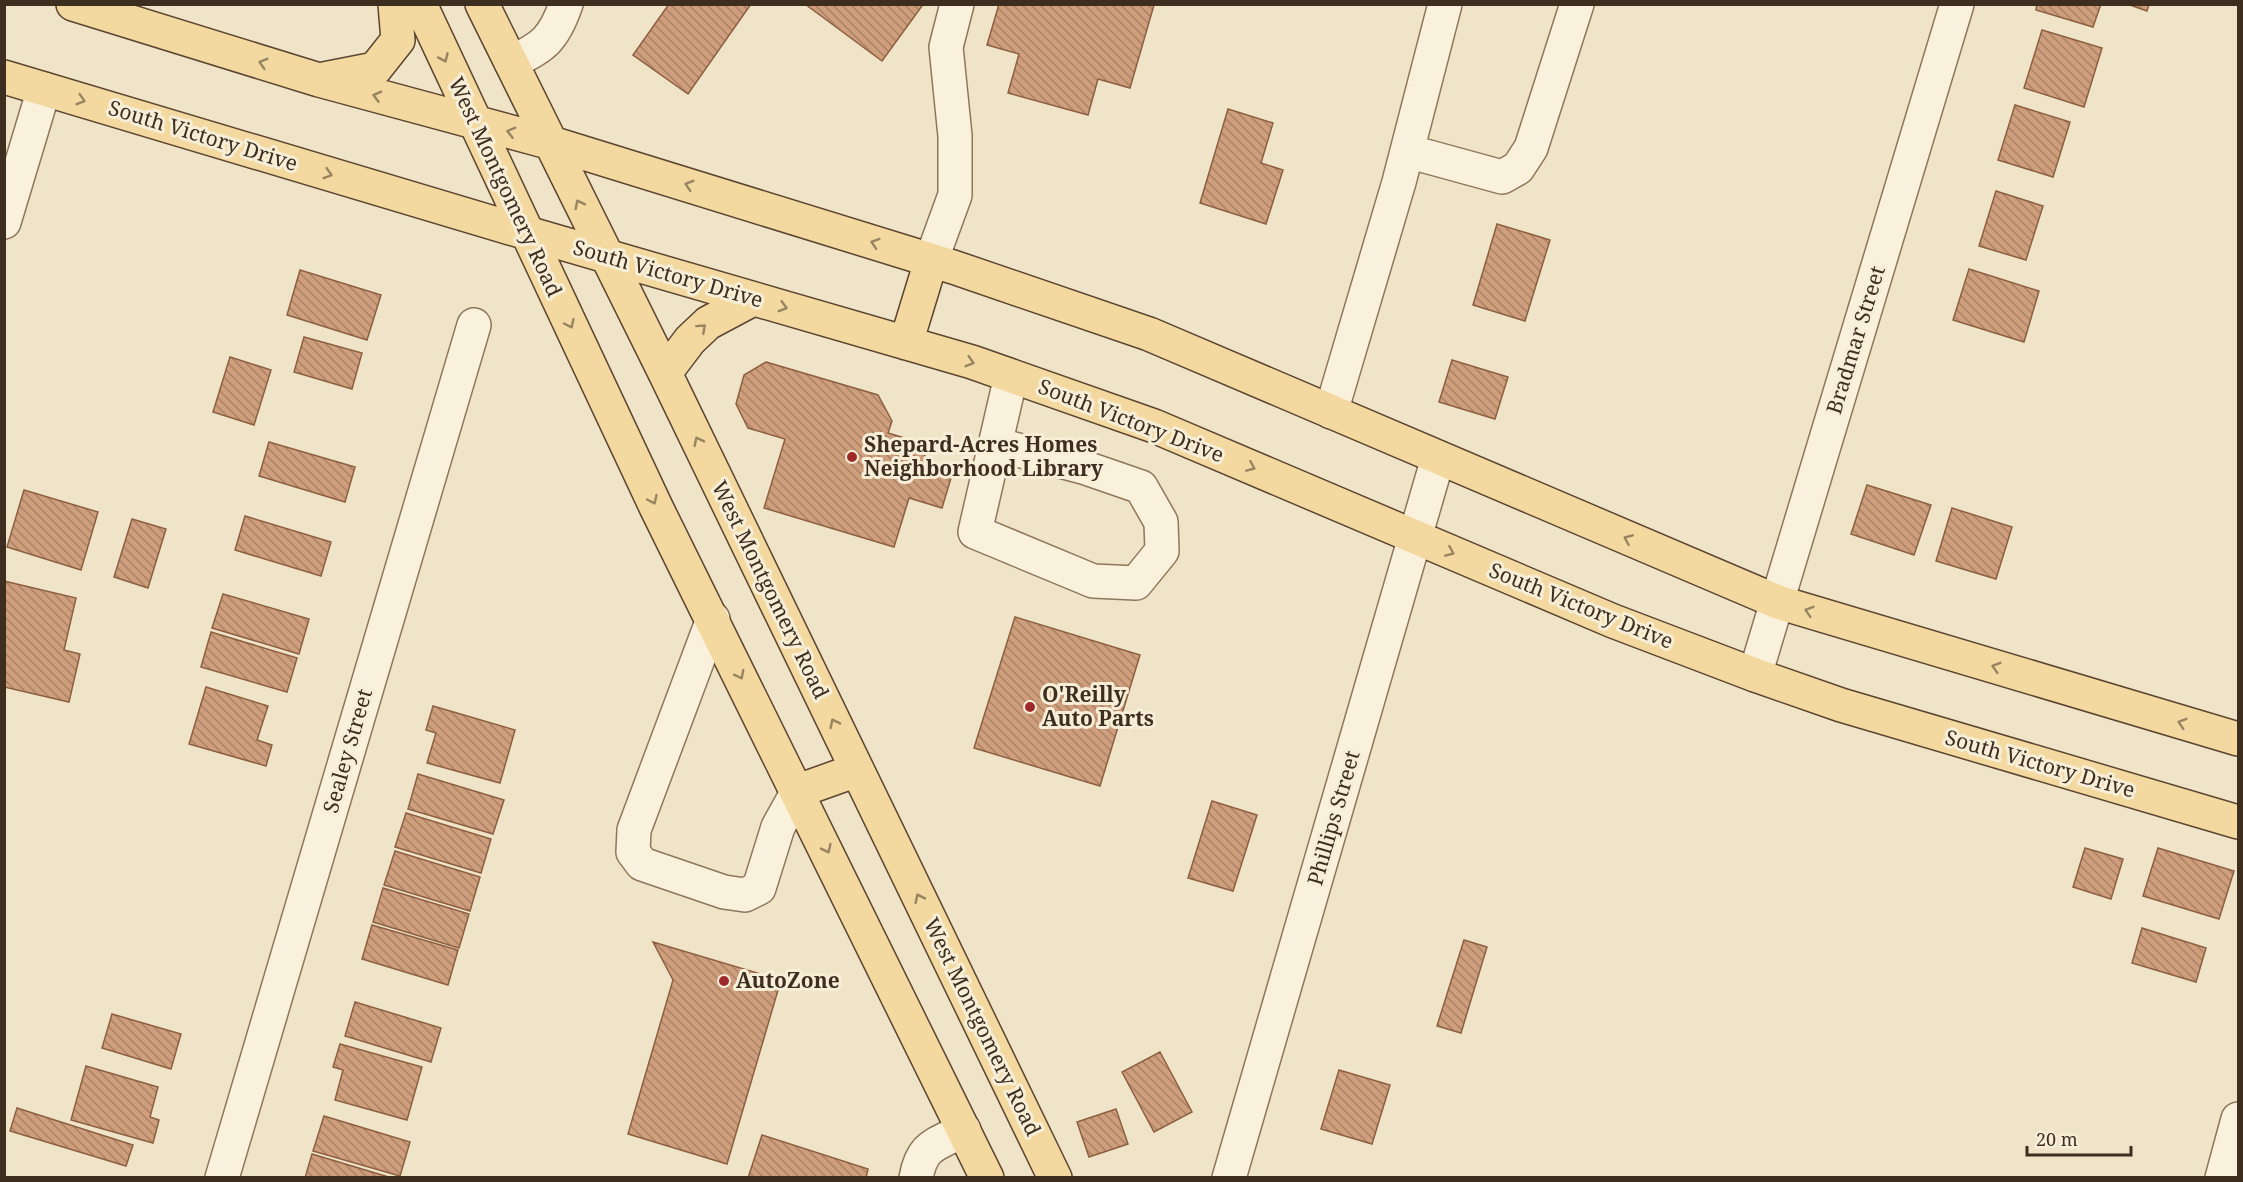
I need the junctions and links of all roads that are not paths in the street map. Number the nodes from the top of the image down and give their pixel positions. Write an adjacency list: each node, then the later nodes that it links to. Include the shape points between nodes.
1 (73, 4): 12 (main road, one-way to 1)
2 (395, 4): 12 (main road, via 398,40 375,69)
3 (420, 4): 14 (main road, West Montgomery Road, one-way to 14)
4 (482, 4): 10 (main road, West Montgomery Road)
5 (566, 4): 10 (street, via 550,38 539,49)
6 (957, 4): 20 (street, via 946,47 955,136 955,195)
7 (1445, 4): 16 (street)
8 (1577, 4): 16 (street, via 1531,148 1518,168 1502,177)
9 (1956, 4): 30 (street, Bradmar Street)
10 (511, 62): 15 (main road, West Montgomery Road)
11 (4, 76): 13 (main road, South Victory Drive)
12 (319, 80): 14 (main road, one-way to 12)
13 (44, 89): 17 (street); 18 (main road, South Victory Drive, one-way to 18)
14 (474, 122): 15 (main road, one-way to 14); 18 (main road, West Montgomery Road)
15 (548, 142): 19 (main road, West Montgomery Road, one-way to 15); 20 (main road, one-way to 15)
16 (1407, 151): 26 (street)
17 (4, 222)
18 (526, 233): 19 (main road, South Victory Drive); 31 (main road, West Montgomery Road, one-way to 31)
19 (606, 256): 21 (main road, South Victory Drive); 24 (main road, West Montgomery Road)
20 (931, 261): 23 (main road); 26 (main road, via 1149,334)
21 (753, 299): 23 (main road, South Victory Drive, one-way to 23); 24 (main road, one-way to 21, via 708,323)
22 (474, 325): 39 (street, Sealey Street)
23 (906, 343): 25 (main road, South Victory Drive, one-way to 25)
24 (665, 373): 34 (main road, West Montgomery Road, one-way to 24)
25 (1011, 376): 27 (street); 29 (main road, South Victory Drive, one-way to 29, via 1154,426)
26 (1331, 412): 28 (main road)
27 (995, 444): 27 (street, via 975,532 1094,581 1136,583 1162,550 1161,522 1141,487)
28 (1438, 458): 29 (street, Phillips Street); 30 (main road, one-way to 28)
29 (1416, 537): 32 (main road, South Victory Drive, one-way to 32, via 1613,621); 43 (street, Phillips Street)
30 (1778, 602): 32 (street, Bradmar Street); 33 (main road, one-way to 30)
31 (713, 619): 35 (main road, West Montgomery Road, one-way to 35); 35 (street, via 634,830 633,852 642,864 724,892 746,895 759,888 778,827)
32 (1755, 675): 36 (main road, South Victory Drive, via 1841,705)
33 (2238, 739)
34 (857, 770): 35 (main road); 42 (main road, West Montgomery Road, one-way to 34)
35 (798, 791): 38 (main road, West Montgomery Road, one-way to 38)
36 (2238, 822)
37 (2238, 1119): 44 (street)
38 (964, 1130): 40 (street, via 925,1151); 41 (main road, West Montgomery Road)
39 (222, 1178)
40 (915, 1178)
41 (987, 1178)
42 (1055, 1178)
43 (1229, 1178)
44 (2222, 1178)

